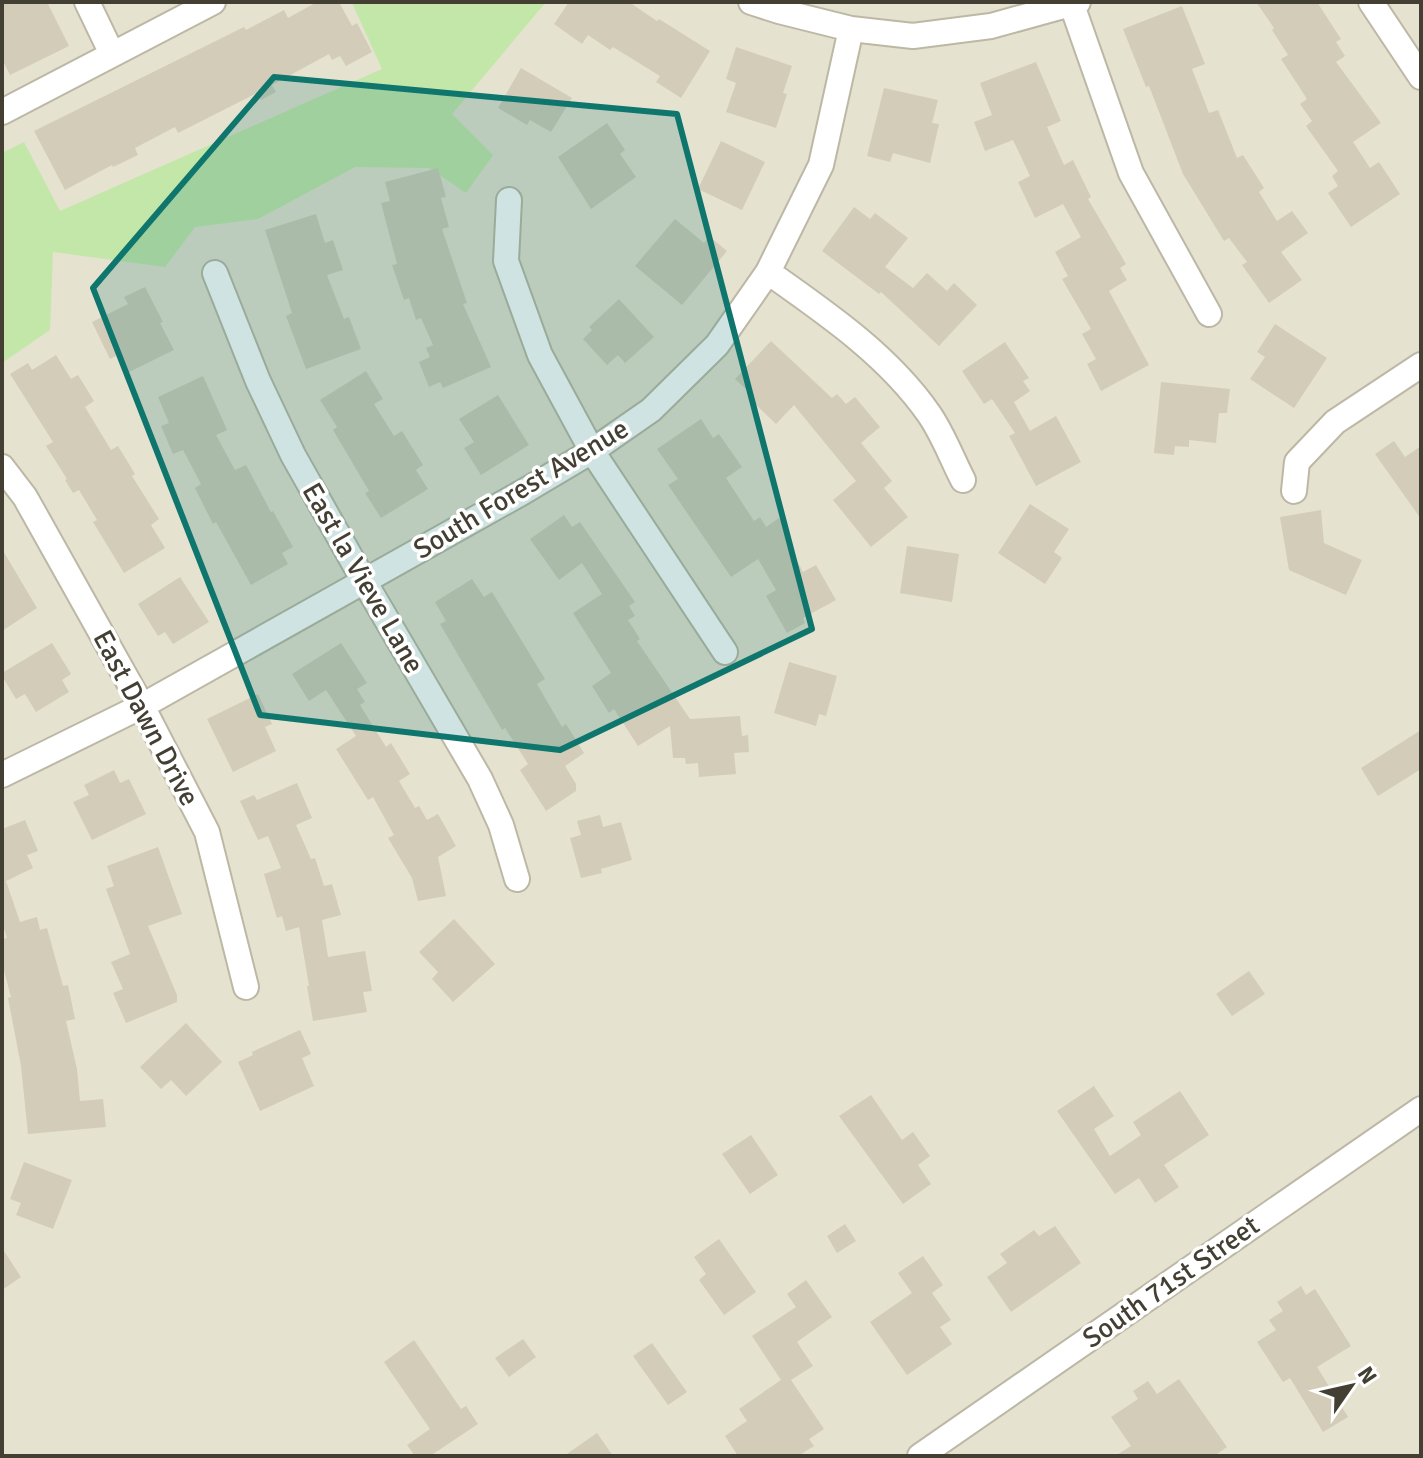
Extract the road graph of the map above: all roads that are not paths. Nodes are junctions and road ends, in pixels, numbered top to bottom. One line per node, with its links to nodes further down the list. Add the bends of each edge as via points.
1 (87, 2): 7 (street)
2 (213, 2): 7 (street)
3 (751, 2): 6 (street)
4 (1371, 2): 8 (street)
5 (1075, 4): 6 (street, via 991,26 913,36); 13 (street, via 1131,173)
6 (851, 29): 11 (street, South Forest Avenue, via 821,165)
7 (112, 54): 9 (street)
8 (1421, 77)
9 (2, 112)
10 (509, 200): 15 (street, via 506,261 540,355)
11 (768, 272): 15 (street, South Forest Avenue, via 717,345 651,410); 17 (street, via 899,377 931,416)
12 (215, 273): 19 (street, East la Vieve Lane, via 293,455)
13 (1209, 314)
14 (1421, 365): 18 (street, via 1335,422 1297,462)
15 (592, 451): 19 (street, South Forest Avenue); 20 (street)
16 (2, 467): 21 (street, East Dawn Drive, via 25,497)
17 (963, 480)
18 (1294, 491)
19 (364, 581): 21 (street, South Forest Avenue); 23 (street, East la Vieve Lane, via 480,779)
20 (725, 652)
21 (142, 706): 22 (street, South Forest Avenue); 24 (street, East Dawn Drive, via 207,832)
22 (2, 775)
23 (517, 879)
24 (246, 987)
25 (1421, 1109): 26 (street, South 71st Street)
26 (920, 1456)

